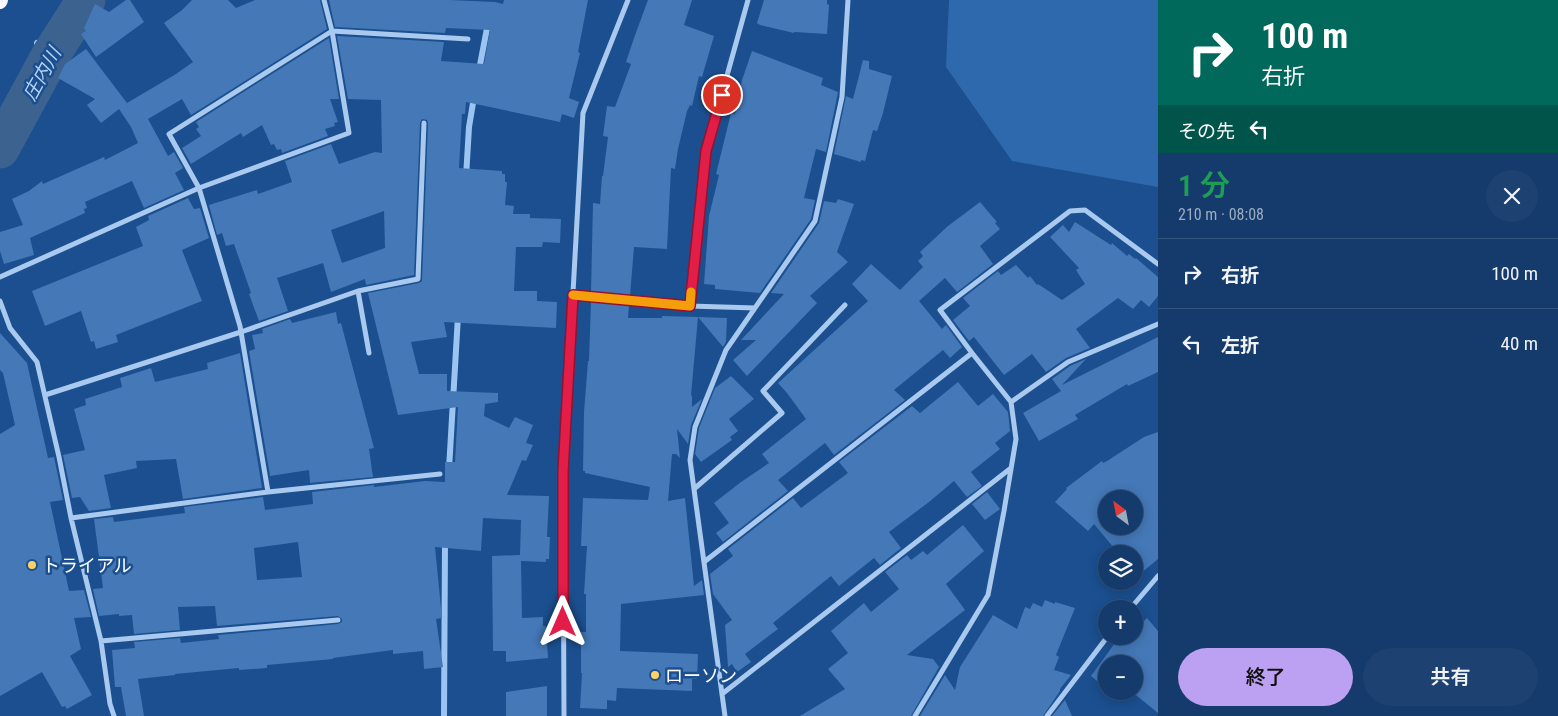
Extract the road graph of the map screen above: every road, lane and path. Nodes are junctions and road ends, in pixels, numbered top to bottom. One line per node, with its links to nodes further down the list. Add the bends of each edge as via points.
1 (324, 0): 5 (street)
2 (628, 0): 12 (street, via 583,113)
3 (748, 0): 15 (street, via 706,151)
4 (848, 0): 16 (street, via 842,97 816,221)
5 (332, 31): 6 (street); 8 (street, via 169,134); 8 (street, via 349,132)
6 (468, 39)
7 (424, 123): 11 (street, via 418,279)
8 (199, 188): 10 (street); 18 (street)
9 (1158, 264): 20 (street, via 1085,210 1070,211 940,310)
10 (0, 278)
11 (358, 291): 18 (street); 19 (street)
12 (573, 295): 15 (street); 36 (street, via 563,472)
13 (0, 301): 21 (street, via 10,328 37,362)
14 (845, 305): 25 (street, via 763,391 782,413)
15 (690, 306): 16 (street)
16 (755, 308): 25 (street, via 726,350 695,427 690,460)
17 (1158, 324): 22 (street, via 1068,362)
18 (241, 332): 21 (street); 26 (street)
19 (369, 353)
20 (972, 353): 22 (street); 28 (street)
21 (45, 394): 27 (street)
22 (1011, 402): 23 (street, via 1016,439)
23 (1011, 468): 34 (street); 38 (street, via 988,595)
24 (440, 474): 26 (street)
25 (694, 489): 28 (street)
26 (268, 492): 27 (street)
27 (71, 518): 32 (street)
28 (704, 562): 34 (street)
29 (1158, 576): 30 (street)
30 (1138, 600)
31 (338, 620): 32 (street)
32 (101, 641): 35 (street)
33 (1101, 645): 39 (street)
34 (722, 694): 37 (street)
35 (114, 716)
36 (564, 716)
37 (724, 716)
38 (915, 716)
39 (1047, 716)

